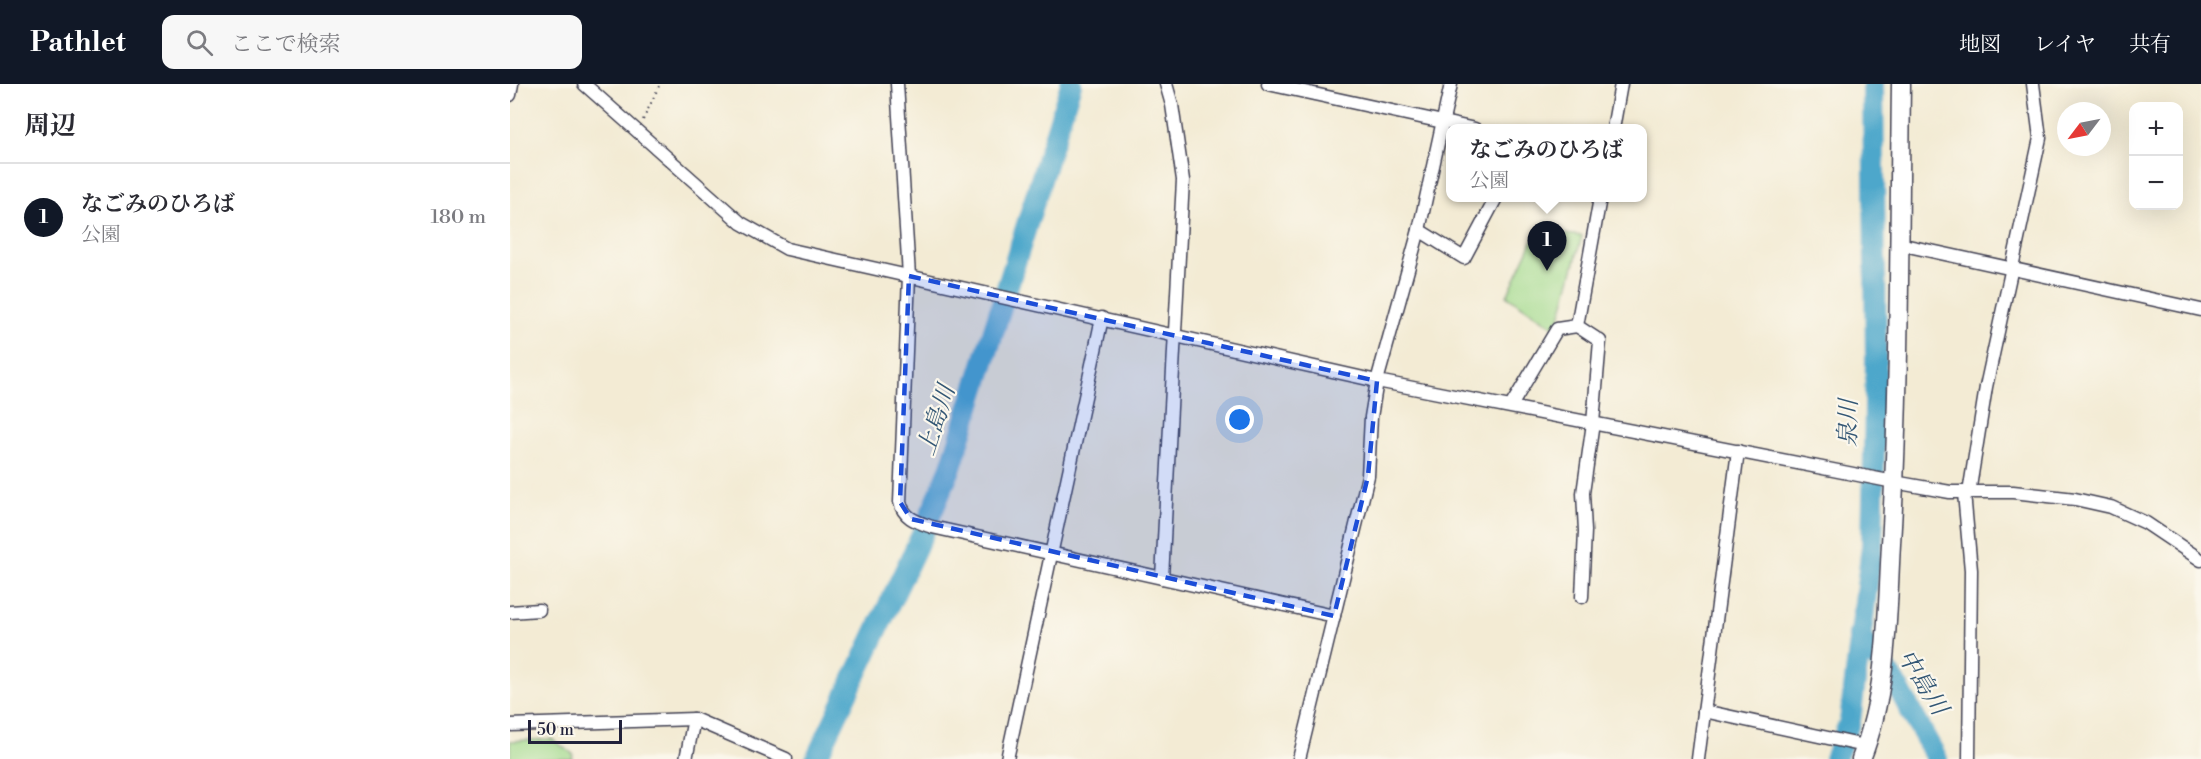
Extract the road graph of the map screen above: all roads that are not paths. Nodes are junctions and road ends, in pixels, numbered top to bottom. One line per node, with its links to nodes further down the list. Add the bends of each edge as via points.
1 (512, 84): 10 (street)
2 (584, 84): 19 (street, via 741,223 763,237 787,249)
3 (897, 84): 19 (street)
4 (1166, 84): 23 (street, via 1183,180)
5 (1268, 84): 11 (street)
6 (1451, 84): 11 (street)
7 (1621, 84): 13 (street)
8 (1901, 84): 17 (street)
9 (2033, 84): 18 (street, via 2040,138)
10 (510, 95)
11 (1443, 122): 12 (street); 16 (street)
12 (1452, 124)
13 (1614, 124)
14 (1494, 202): 16 (street, via 1464,258)
15 (1599, 202): 22 (street)
16 (1419, 230): 24 (street)
17 (1899, 244): 18 (street); 28 (street)
18 (2010, 268): 20 (street); 29 (street)
19 (909, 276): 21 (street); 30 (street, via 902,510 911,519 932,527)
20 (2201, 310)
21 (1102, 318): 23 (street); 30 (street)
22 (1577, 326): 25 (street, via 1557,329); 26 (street, via 1600,341)
23 (1175, 334): 24 (street); 32 (street)
24 (1377, 381): 25 (street); 36 (street, via 1368,476)
25 (1511, 406): 26 (street)
26 (1593, 423): 27 (street); 33 (street, via 1583,494)
27 (1737, 451): 28 (street); 37 (street)
28 (1894, 482): 29 (street); 40 (street, via 1887,630 1882,674)
29 (1967, 493): 31 (street, via 2013,492 2111,507 2146,523); 46 (street, via 1971,570)
30 (1052, 554): 32 (street); 43 (street)
31 (2201, 560)
32 (1162, 578): 36 (street)
33 (1582, 597)
34 (539, 610): 35 (street)
35 (510, 612)
36 (1334, 616): 44 (street)
37 (1704, 711): 40 (street, via 1828,738); 45 (street)
38 (694, 719): 39 (street); 41 (street); 42 (street)
39 (510, 725)
40 (1864, 750)
41 (686, 759)
42 (786, 759)
43 (1007, 759)
44 (1299, 759)
45 (1698, 759)
46 (1970, 759)

